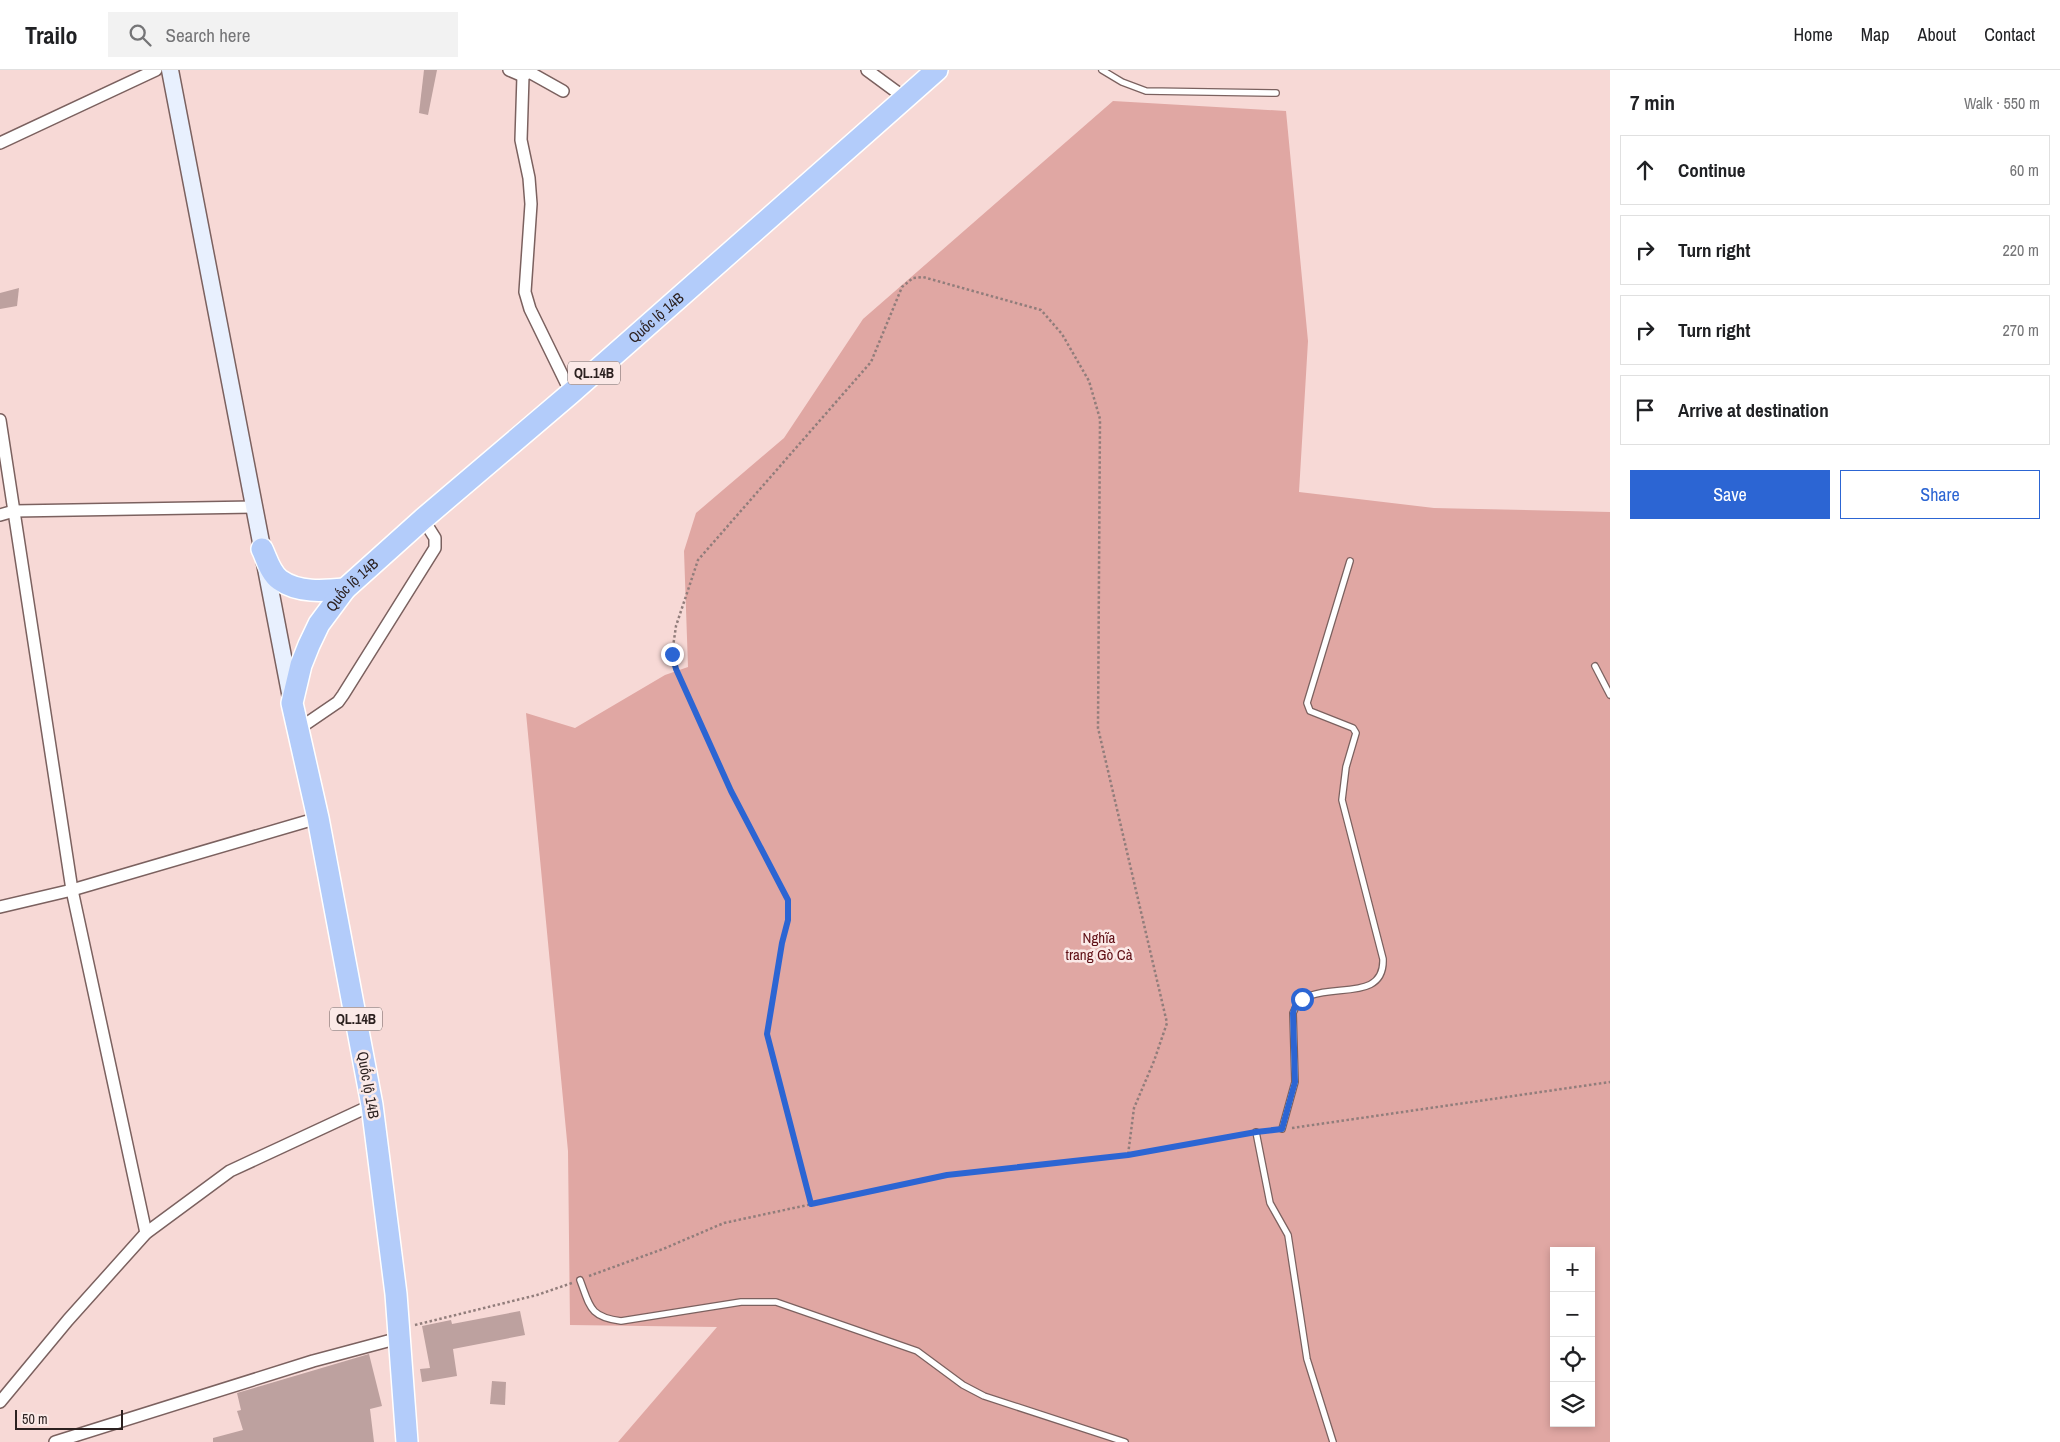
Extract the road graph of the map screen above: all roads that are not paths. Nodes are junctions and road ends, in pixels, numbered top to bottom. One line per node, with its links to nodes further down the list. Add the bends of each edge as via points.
1 (156, 70): 11 (street)
2 (170, 70): 14 (main road)
3 (509, 70): 7 (street)
4 (867, 70): 10 (street)
5 (937, 70): 10 (highway, Quốc lộ 14B / QL.14B)
6 (1102, 70): 9 (lane, via 1146,91)
7 (528, 72): 8 (street); 12 (street, via 521,140 532,204 525,292)
8 (563, 91)
9 (1276, 92)
10 (905, 98): 12 (highway, Quốc lộ 14B / QL.14B)
11 (0, 143)
12 (571, 394): 17 (highway, Quốc lộ 14B / QL.14B)
13 (0, 420): 15 (street)
14 (254, 507): 15 (street); 18 (main road)
15 (14, 511): 16 (street); 26 (street)
16 (0, 515)
17 (423, 519): 20 (highway, Quốc lộ 14B / QL.14B); 24 (street, via 436,538 435,548 344,695)
18 (262, 549): 20 (highway, via 270,568 280,580 316,592); 23 (main road)
19 (1350, 561): 29 (lane, via 1307,703 1310,711 1353,728 1356,733 1346,767 1342,800 1383,969 1380,977 1366,987 1309,995 1295,1006 1295,1082)
20 (344, 589): 23 (highway, Quốc lộ 14B / QL.14B, via 319,624 309,645)
21 (1595, 666): 22 (lane)
22 (1610, 695)
23 (292, 703): 24 (highway, Quốc lộ 14B / QL.14B)
24 (297, 730): 25 (highway, Quốc lộ 14B / QL.14B)
25 (318, 818): 26 (street); 28 (highway, Quốc lộ 14B / QL.14B)
26 (72, 890): 27 (street); 31 (street)
27 (0, 907)
28 (372, 1105): 31 (street, via 230,1170); 33 (highway, Quốc lộ 14B / QL.14B)
29 (1282, 1129)
30 (1256, 1132): 38 (lane, via 1270,1203 1288,1235 1307,1358)
31 (146, 1233): 34 (street)
32 (580, 1280): 37 (lane, via 597,1315 621,1321 740,1302 776,1302 917,1351 984,1396)
33 (399, 1333): 35 (street); 36 (highway, QL.14B)
34 (0, 1402)
35 (55, 1442)
36 (407, 1442)
37 (1125, 1442)
38 (1334, 1442)

